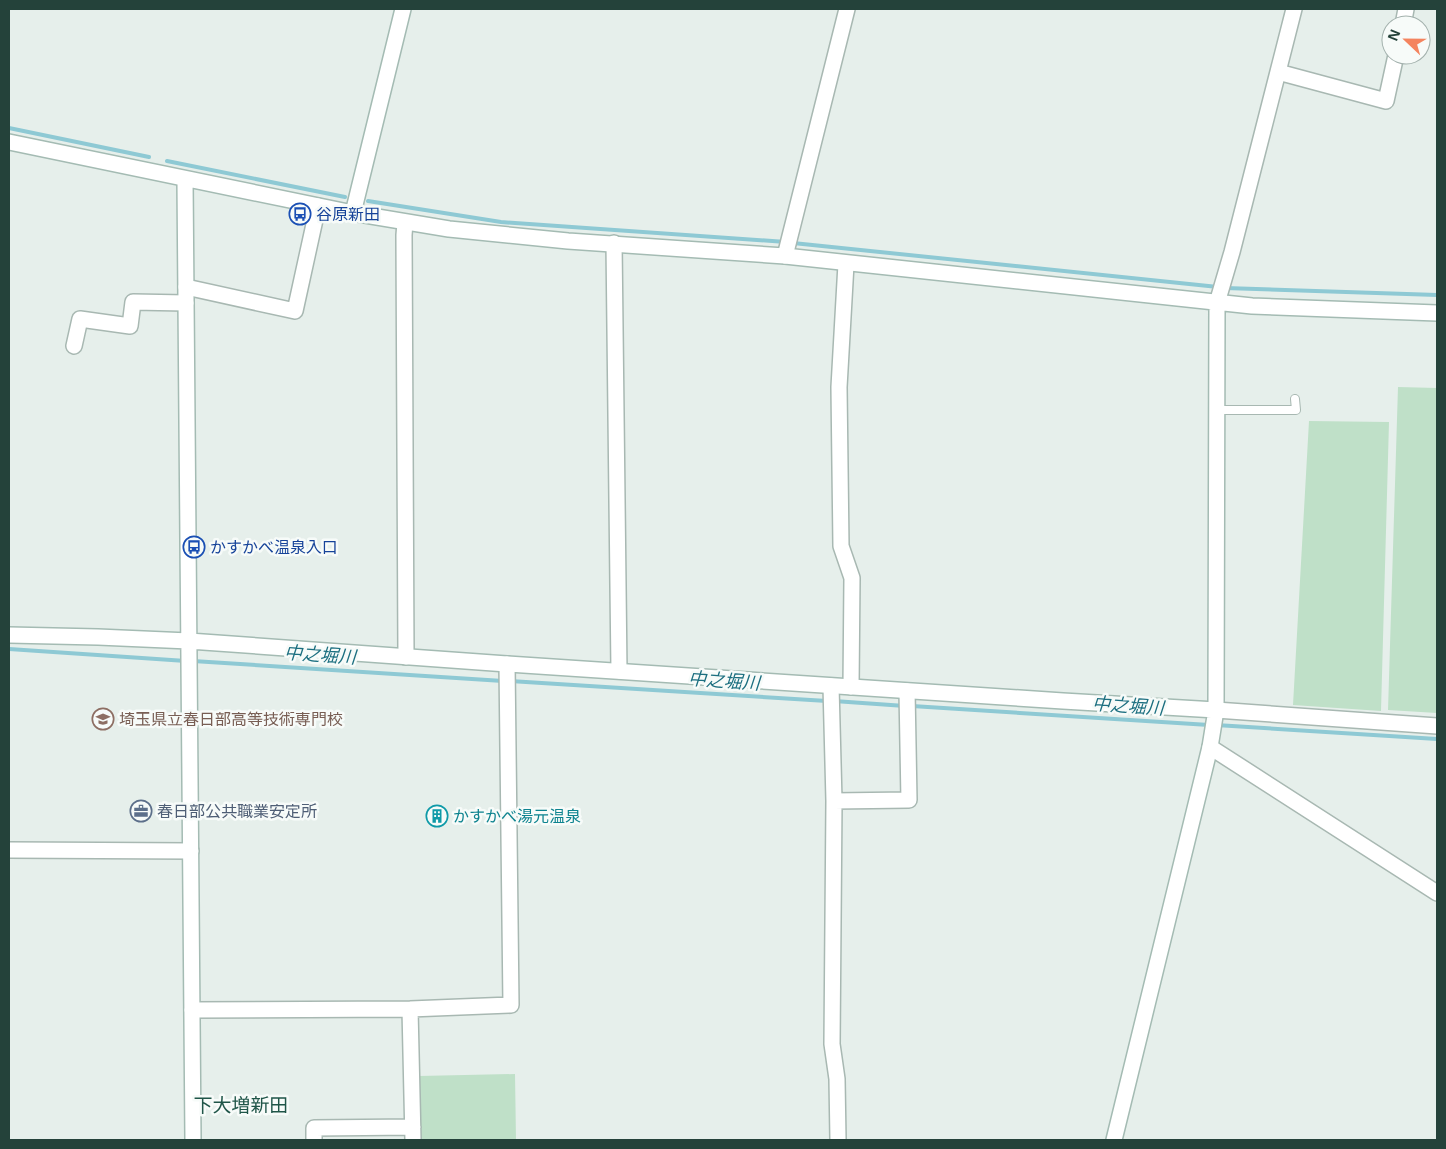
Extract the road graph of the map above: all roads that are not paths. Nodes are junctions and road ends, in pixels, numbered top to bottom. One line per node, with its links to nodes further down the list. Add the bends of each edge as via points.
1 (403, 9): 9 (street)
2 (847, 9): 12 (street)
3 (1294, 9): 5 (street)
4 (1394, 65): 5 (street, via 1386,101)
5 (1278, 72): 15 (street)
6 (9, 142): 7 (street)
7 (185, 180): 8 (street); 14 (street)
8 (318, 206): 9 (street); 14 (street, via 295,310)
9 (353, 213): 10 (street)
10 (405, 223): 11 (street, via 500,235); 23 (street)
11 (614, 243): 12 (street); 24 (street)
12 (785, 254): 13 (street)
13 (846, 264): 15 (street); 27 (street, via 839,387 841,546 852,578)
14 (186, 287): 16 (street)
15 (1218, 300): 17 (street, via 1252,306); 20 (street)
16 (186, 303): 18 (street, via 134,302 130,326 80,319); 22 (street)
17 (1437, 312)
18 (74, 346)
19 (1295, 399): 20 (lane, via 1296,410)
20 (1217, 410): 29 (street)
21 (9, 635): 22 (street)
22 (189, 641): 23 (street); 34 (street)
23 (406, 657): 25 (street)
24 (620, 671): 25 (street); 26 (street)
25 (507, 675): 36 (street, via 511,1005)
26 (831, 686): 27 (street); 32 (street)
27 (851, 687): 28 (street)
28 (907, 691): 29 (street); 32 (street, via 909,800)
29 (1215, 713): 30 (street); 31 (street)
30 (1437, 726)
31 (1211, 740): 35 (street); 42 (street)
32 (834, 801): 41 (street, via 832,1044 837,1079)
33 (9, 850): 34 (street)
34 (191, 850): 37 (street)
35 (1437, 892)
36 (410, 1009): 37 (street); 38 (street)
37 (192, 1010): 39 (street)
38 (413, 1134): 40 (street, via 314,1128)
39 (193, 1140)
40 (314, 1140)
41 (838, 1140)
42 (1114, 1140)

